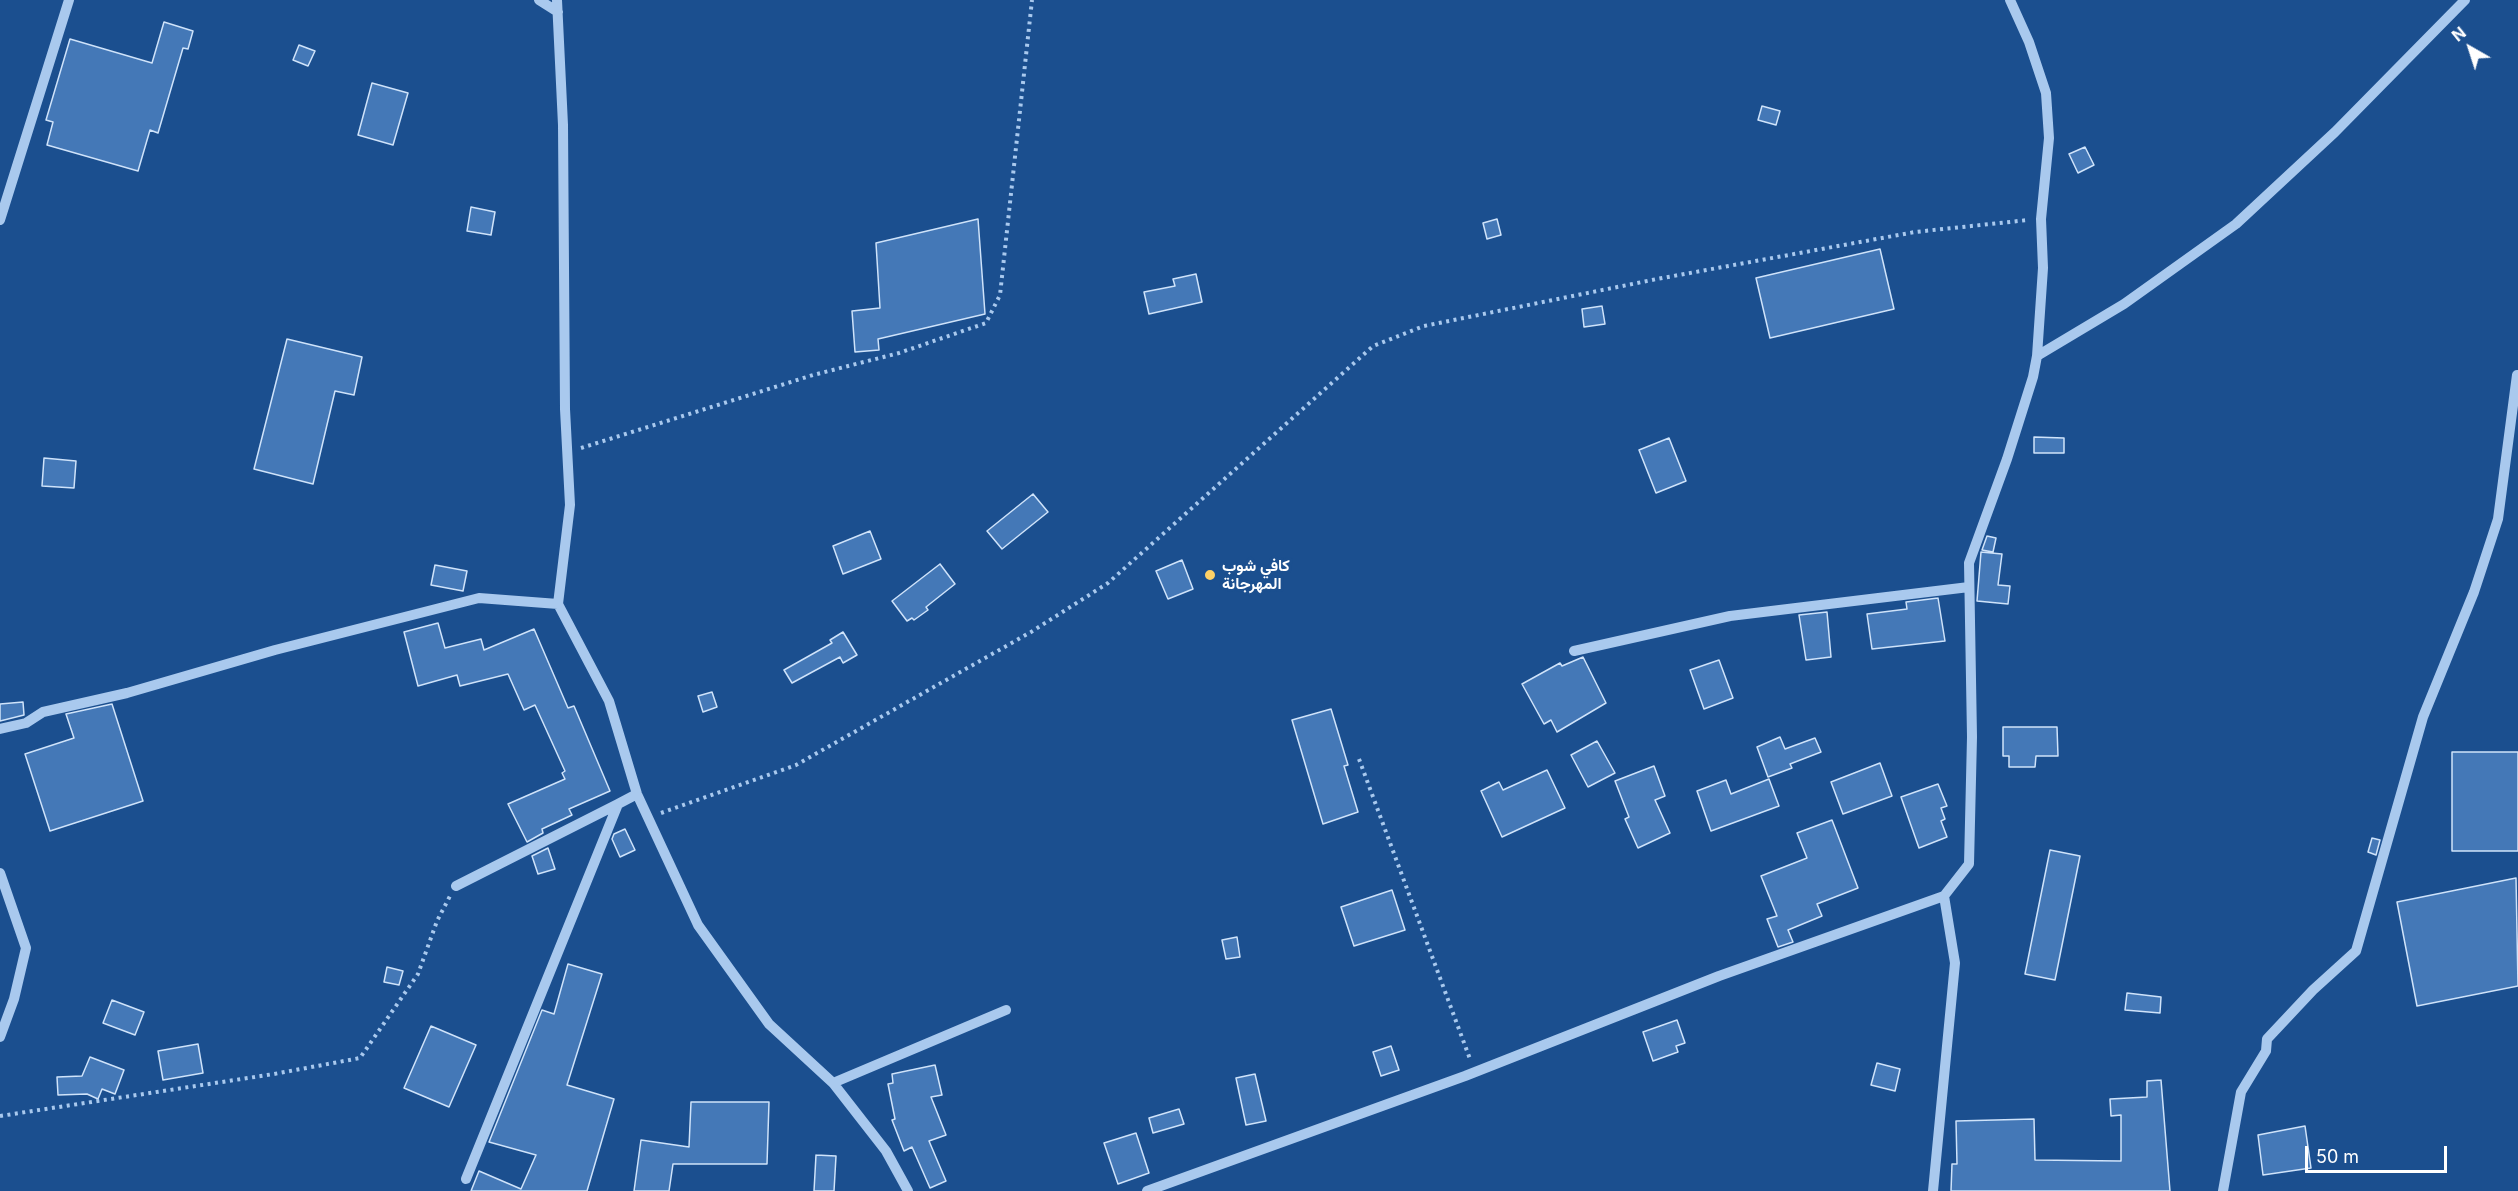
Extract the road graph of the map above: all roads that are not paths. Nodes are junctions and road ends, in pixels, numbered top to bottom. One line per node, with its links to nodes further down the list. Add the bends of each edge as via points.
1 (69, 0): 7 (street)
2 (538, 0): 6 (street)
3 (557, 0): 6 (street)
4 (2010, 0): 8 (street, via 2046,93 2049,138 2041,219 2043,268)
5 (2465, 0): 8 (street, via 2335,132 2236,224 2124,304)
6 (558, 12): 11 (street, via 570,505)
7 (0, 220)
8 (2037, 356): 10 (street, via 2007,459 1969,564)
9 (2517, 375): 26 (street, via 2498,519 2474,592 2423,717 2356,951 2267,1039 2266,1051 2241,1092)
10 (1969, 587): 12 (street, via 1730,616); 18 (street, via 1969,864)
11 (558, 604): 13 (street, via 479,598 44,712 26,723); 14 (street, via 609,701)
12 (1574, 651)
13 (0, 729)
14 (637, 794): 15 (street); 21 (street, via 698,925 769,1024)
15 (618, 804): 17 (street); 22 (street)
16 (0, 873): 20 (street, via 26,948)
17 (456, 886)
18 (1944, 896): 24 (street, via 1719,976 1475,1072); 25 (street, via 1955,963)
19 (1006, 1010): 21 (street)
20 (0, 1037)
21 (833, 1083): 23 (street, via 886,1151)
22 (466, 1179)
23 (908, 1191)
24 (1147, 1191)
25 (1933, 1191)
26 (2223, 1191)

